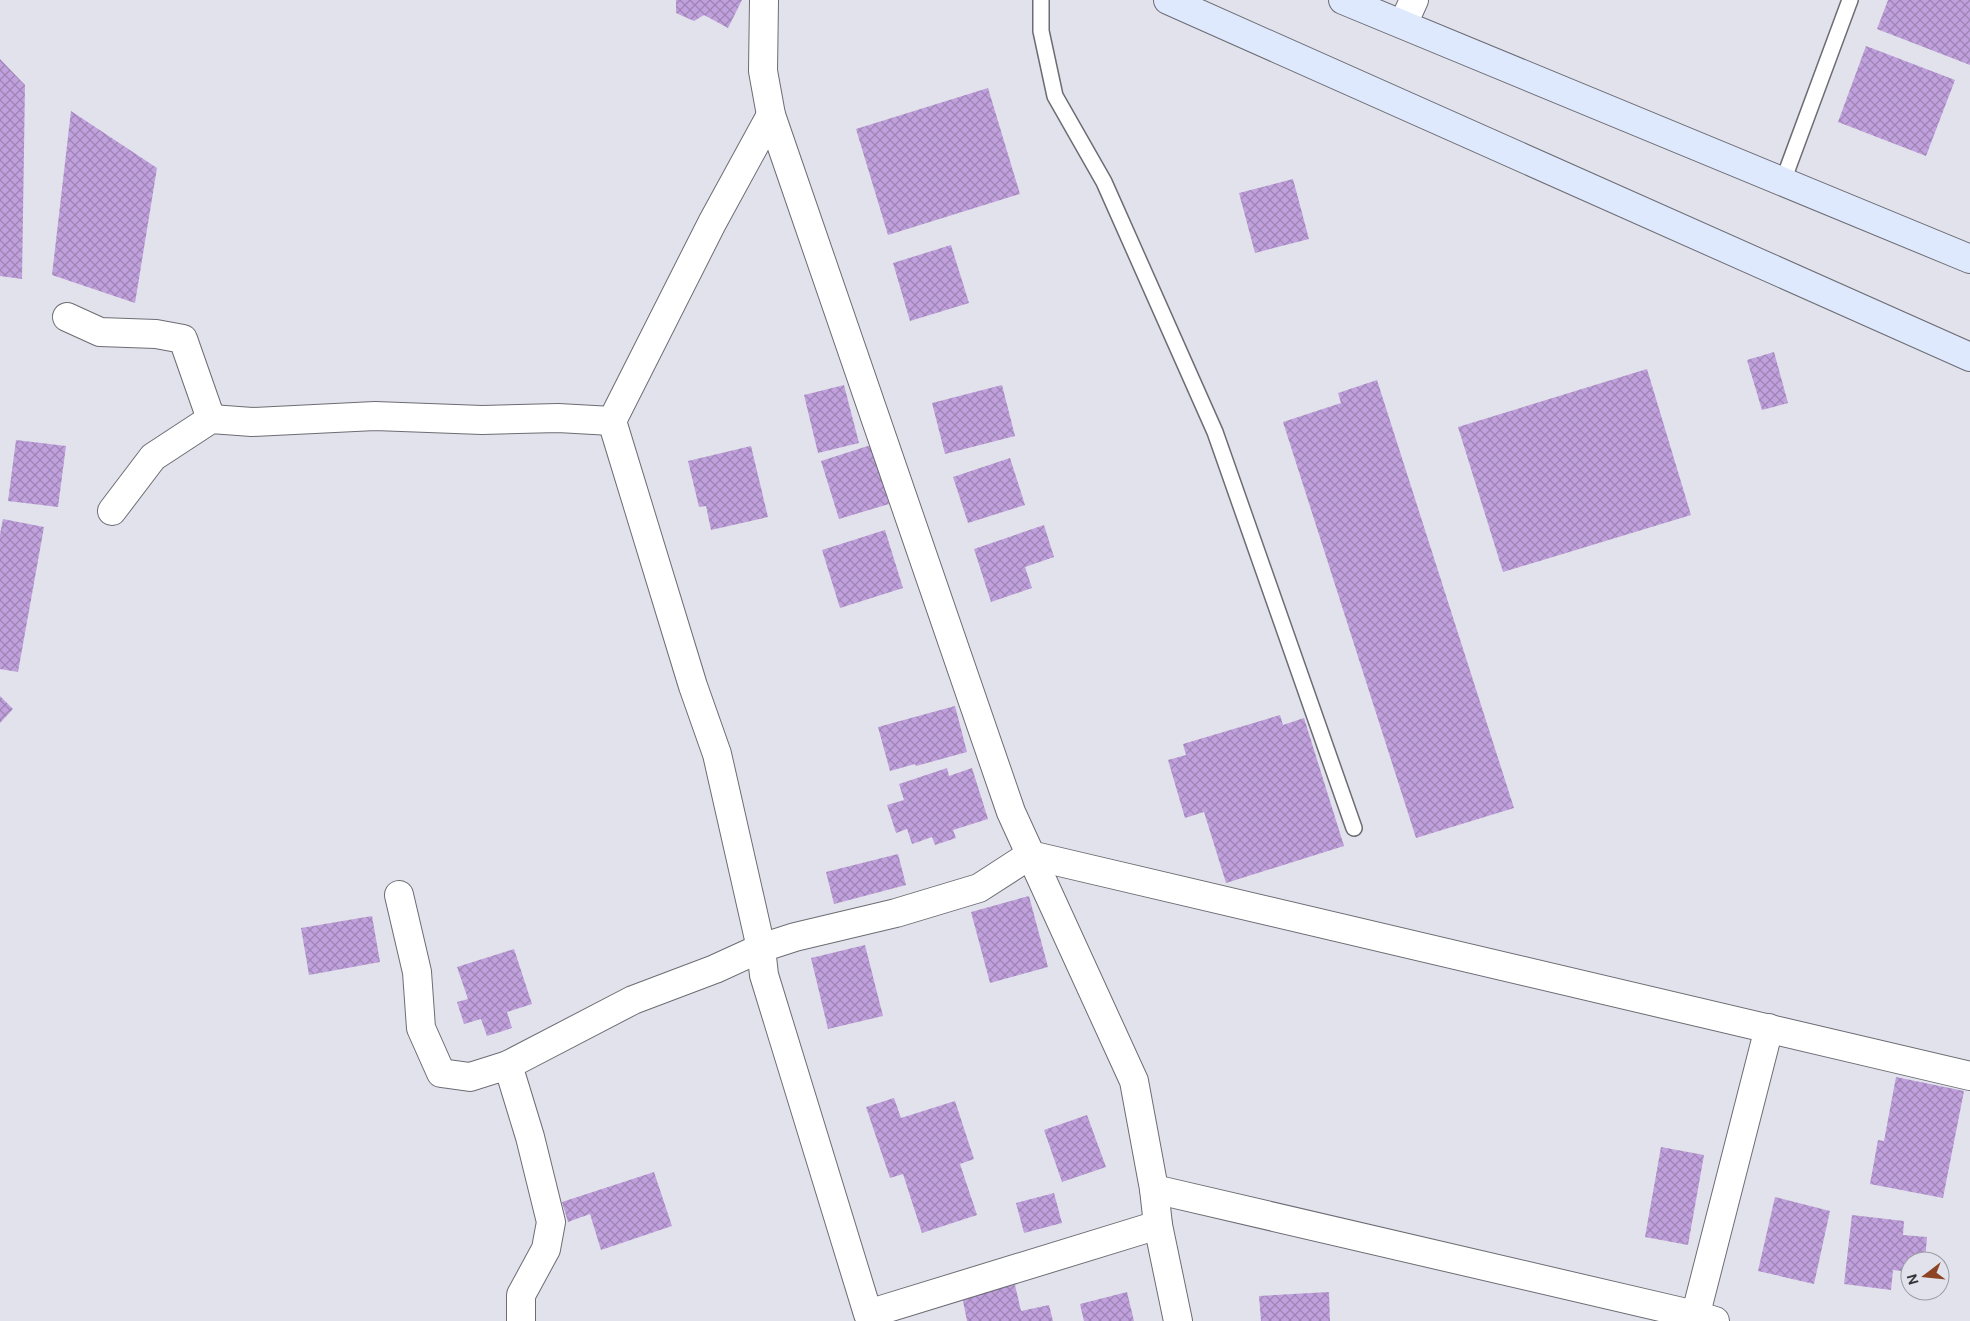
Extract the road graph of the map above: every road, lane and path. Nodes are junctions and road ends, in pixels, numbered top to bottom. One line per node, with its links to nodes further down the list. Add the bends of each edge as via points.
1 (764, 0): 7 (street, via 763,71)
2 (1041, 0): 15 (lane, via 1041,31 1055,96 1104,182 1215,432)
3 (1168, 0): 11 (main road)
4 (1343, 0): 6 (main road)
5 (1850, 0): 8 (lane)
6 (1408, 12): 8 (main road)
7 (771, 115): 13 (street, via 712,223); 16 (street, via 1011,812)
8 (1783, 181): 9 (main road)
9 (1970, 259)
10 (67, 317): 12 (street, via 100,332 156,334 183,339)
11 (1970, 357)
12 (211, 419): 13 (street, via 252,422 375,416 482,420 558,418); 14 (street, via 153,457)
13 (612, 422): 18 (street, via 717,754)
14 (112, 511)
15 (1354, 828)
16 (1030, 855): 18 (street, via 979,888); 19 (street); 22 (street, via 1134,1081)
17 (399, 895): 20 (street, via 418,972 421,1028 441,1073 470,1077)
18 (761, 948): 20 (street, via 633,1000); 24 (street, via 764,975)
19 (1769, 1028): 21 (street); 25 (street)
20 (508, 1065): 26 (street, via 551,1222 546,1249 521,1295)
21 (1970, 1076)
22 (1154, 1189): 23 (street); 25 (street)
23 (1158, 1225): 24 (street); 27 (street)
24 (860, 1318)
25 (1701, 1319)
26 (521, 1321)
27 (1178, 1321)

